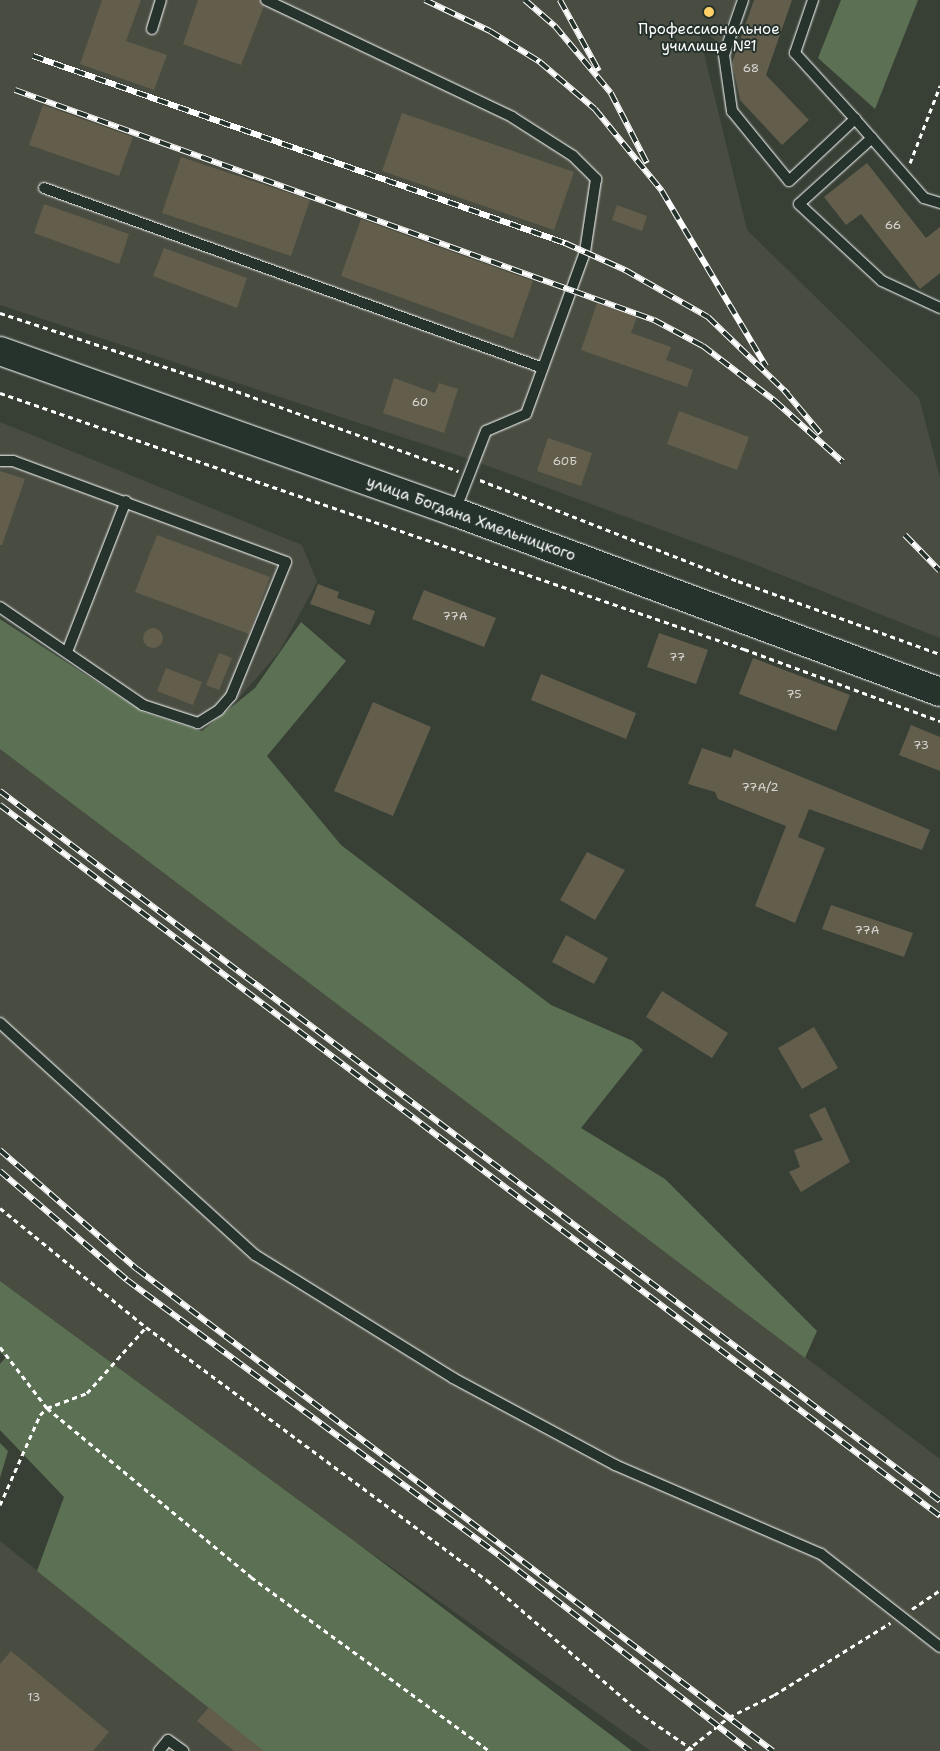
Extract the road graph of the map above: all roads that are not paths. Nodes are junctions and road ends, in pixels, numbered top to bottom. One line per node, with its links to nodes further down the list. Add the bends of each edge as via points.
1 (161, 0): 5 (lane)
2 (266, 0): 12 (lane, via 512,117 573,156 596,179 585,252)
3 (743, 0): 6 (lane, via 724,55 732,111 789,182)
4 (813, 0): 6 (lane, via 795,53)
5 (152, 29)
6 (855, 119): 7 (lane)
7 (872, 138): 9 (lane, via 924,198); 10 (lane, via 799,204 882,281)
8 (44, 188): 12 (lane)
9 (940, 203)
10 (940, 308)
11 (0, 351): 15 (main road, улица Богдана Хмельницкого)
12 (543, 368): 15 (lane, via 526,414 486,431)
13 (0, 461): 14 (lane, via 13,461)
14 (126, 501): 17 (lane); 17 (lane, via 286,562 231,696 219,710 198,723 143,705)
15 (455, 512): 18 (main road, улица Богдана Хмельницкого)
16 (0, 607): 17 (lane)
17 (67, 652)
18 (940, 692)
19 (0, 1023): 20 (lane, via 255,1255 453,1378 614,1465 821,1554)
20 (940, 1647)
21 (159, 1751): 22 (lane, via 168,1740)
22 (183, 1751)

